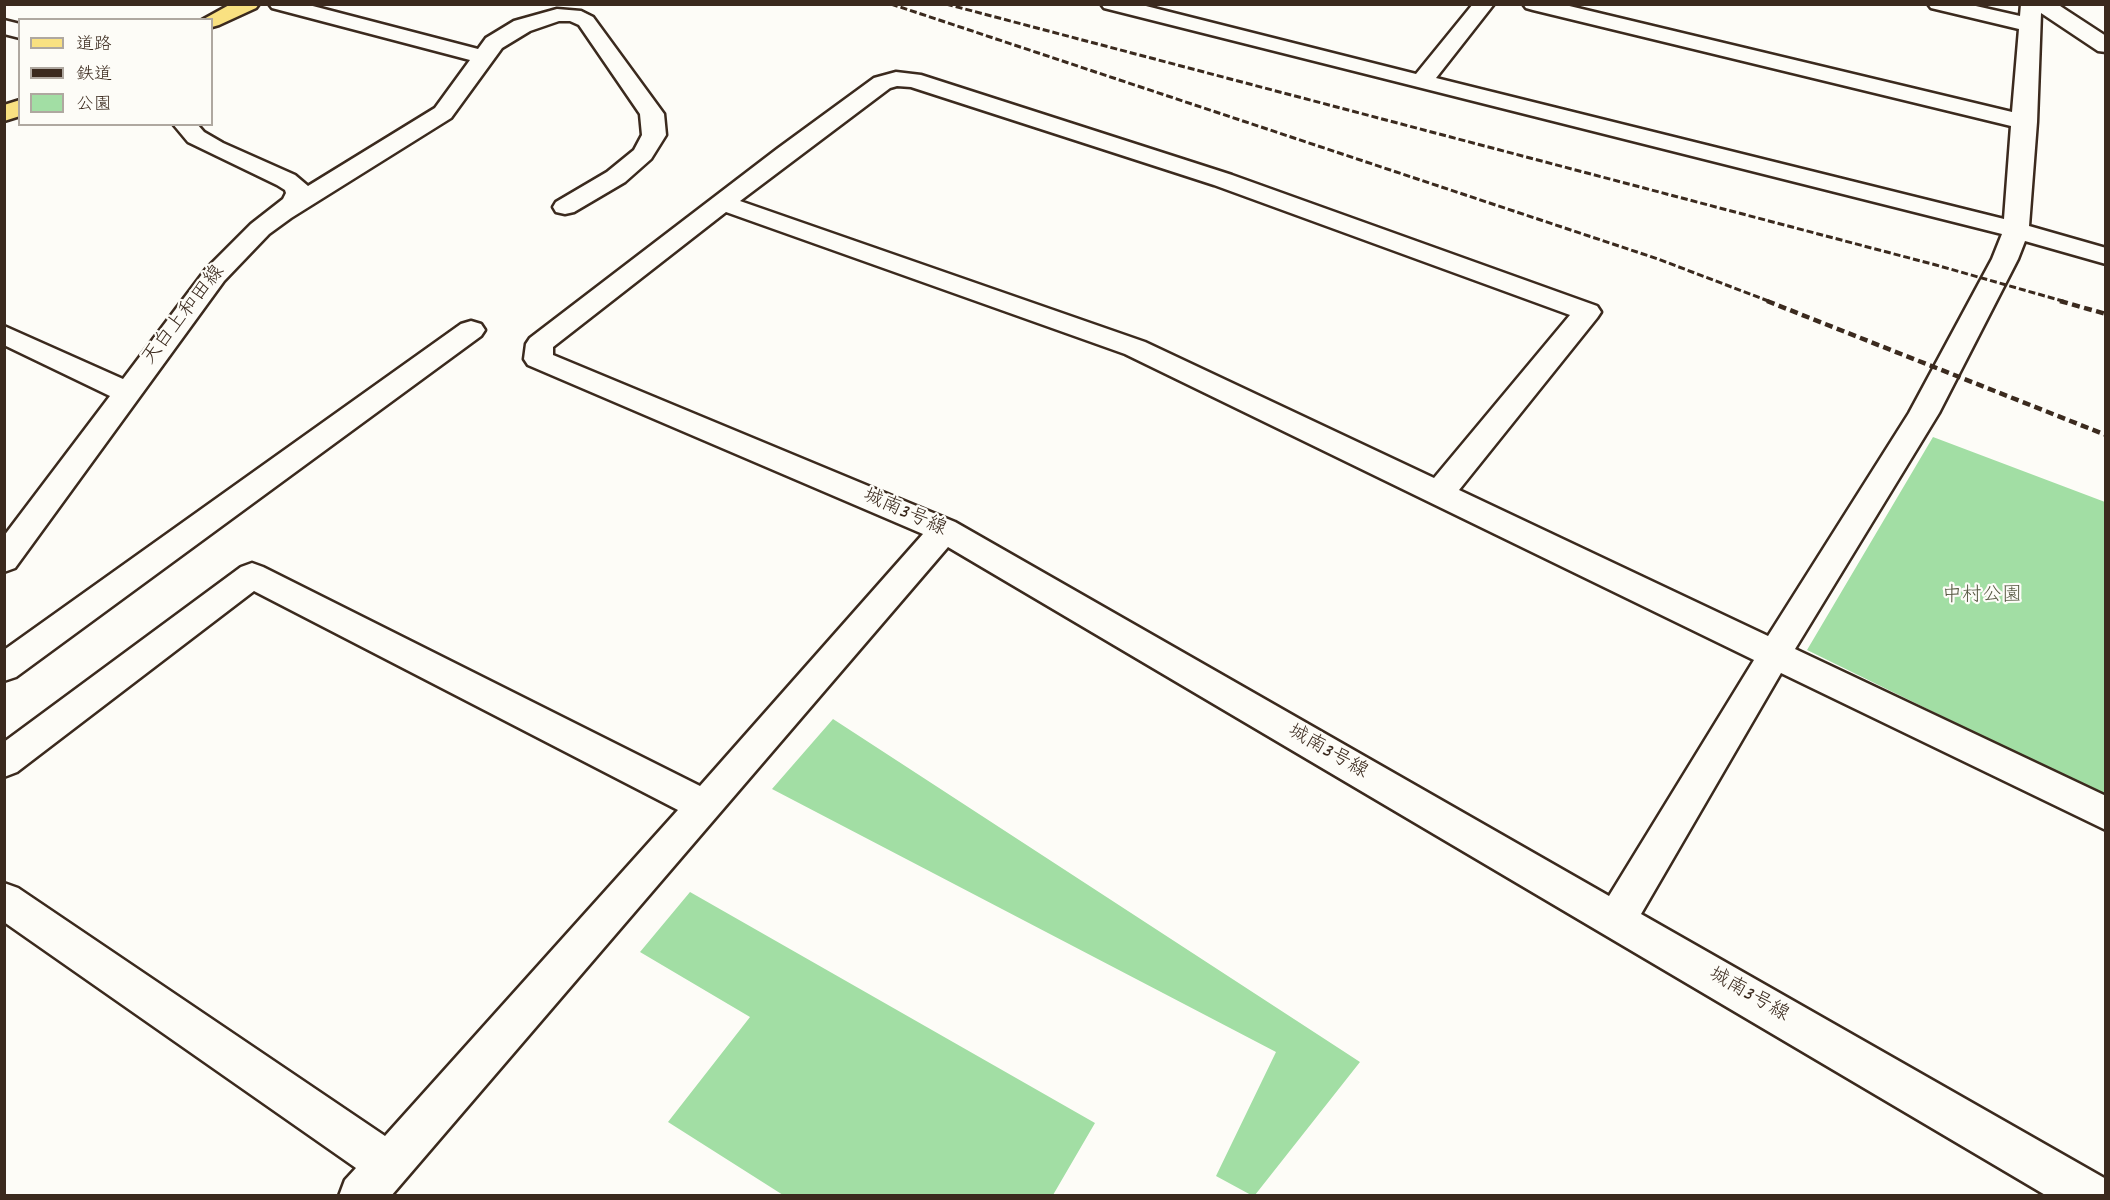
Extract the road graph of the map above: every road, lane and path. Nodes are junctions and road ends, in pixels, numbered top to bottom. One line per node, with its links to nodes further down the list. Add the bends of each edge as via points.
1 (249, 4): 8 (main road)
2 (279, 4): 10 (street)
3 (1111, 4): 11 (street)
4 (1484, 4): 11 (street)
5 (1533, 4): 12 (street)
6 (1938, 4): 7 (street)
7 (2034, 11): 9 (street); 12 (street)
8 (213, 21)
9 (2106, 46)
10 (483, 57): 15 (street, via 495,43 522,26 557,15 574,15 586,21 652,114 654,135 643,154 616,177); 16 (street, via 443,113)
11 (1422, 81): 17 (street)
12 (2025, 122): 17 (street)
13 (186, 126): 16 (street, 天白上和田線, via 215,148 296,186 294,202)
14 (723, 203): 22 (street, via 1135,348); 22 (street, via 882,83 913,80 1223,180 1587,312); 23 (street, 城南3号線, via 540,344 538,359)
15 (565, 207)
16 (282, 213): 21 (street, 天白上和田線, via 260,229 215,275)
17 (2016, 230): 18 (street); 25 (street, via 2005,259 1924,413)
18 (2106, 256)
19 (471, 330): 26 (street)
20 (4, 334): 21 (street)
21 (128, 392): 24 (street, 天白上和田線)
22 (1439, 494): 25 (street)
23 (944, 530): 28 (street); 31 (street, 城南3号線)
24 (4, 560)
25 (1775, 654): 29 (street); 31 (street)
26 (4, 668)
27 (4, 762): 28 (street, via 252,575)
28 (705, 806): 32 (street)
29 (2106, 814)
30 (4, 900): 32 (street)
31 (1616, 920): 34 (street, 城南3号線)
32 (388, 1164): 33 (street)
33 (361, 1196)
34 (2091, 1196)

